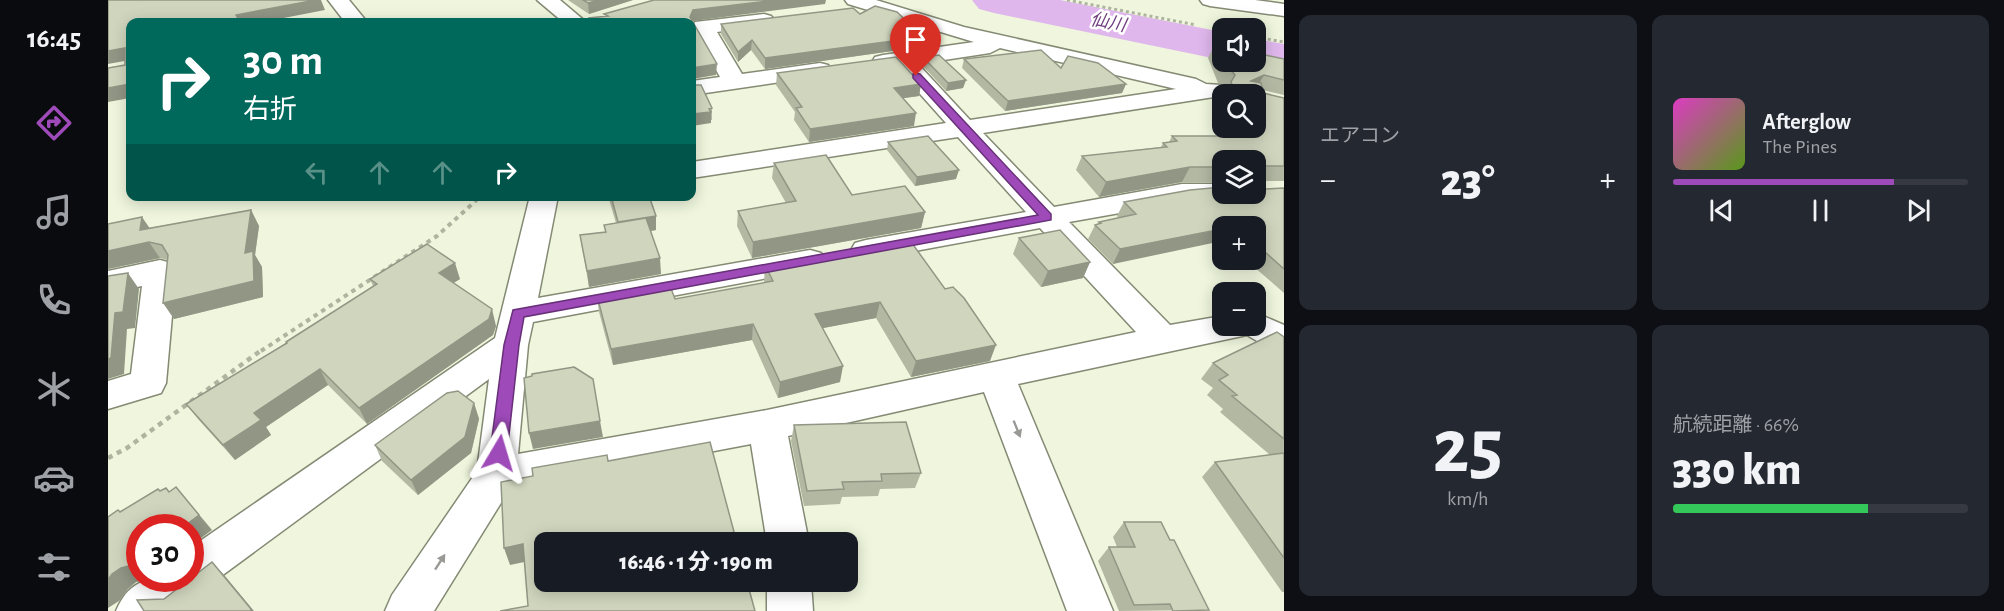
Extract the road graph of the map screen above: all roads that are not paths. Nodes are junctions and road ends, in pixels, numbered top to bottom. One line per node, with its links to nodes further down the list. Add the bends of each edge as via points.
1 (368, 0): 5 (street)
2 (547, 0): 9 (street)
3 (1210, 0): 7 (street)
4 (1280, 0): 7 (street)
5 (339, 2): 8 (street)
6 (855, 6): 11 (street)
7 (1284, 10)
8 (353, 18)
9 (569, 18)
10 (782, 18): 15 (street, via 702,27)
11 (1008, 43): 12 (street); 17 (street)
12 (901, 59): 13 (street); 19 (street)
13 (865, 64)
14 (842, 68): 15 (street)
15 (735, 82): 16 (street)
16 (696, 87)
17 (1212, 89)
18 (1212, 94): 19 (street)
19 (963, 127): 20 (street); 23 (street)
20 (696, 169)
21 (1212, 192): 23 (street, via 1182,193)
22 (543, 201): 27 (street)
23 (1047, 217): 27 (street); 30 (street)
24 (108, 282): 33 (street, via 160,271 148,383)
25 (1284, 318): 26 (street)
26 (1266, 321)
27 (515, 329): 35 (street); 37 (street)
28 (1266, 329): 31 (street)
29 (1212, 330): 30 (street)
30 (1163, 339): 32 (street)
31 (1284, 341)
32 (996, 375): 34 (street); 43 (street, one-way to 43)
33 (108, 395)
34 (767, 425): 35 (street); 36 (street)
35 (496, 475): 41 (street, one-way to 35)
36 (786, 532)
37 (204, 563)
38 (166, 592): 40 (street)
39 (789, 592): 42 (street)
40 (139, 611)
41 (408, 611)
42 (790, 611)
43 (1090, 611)

